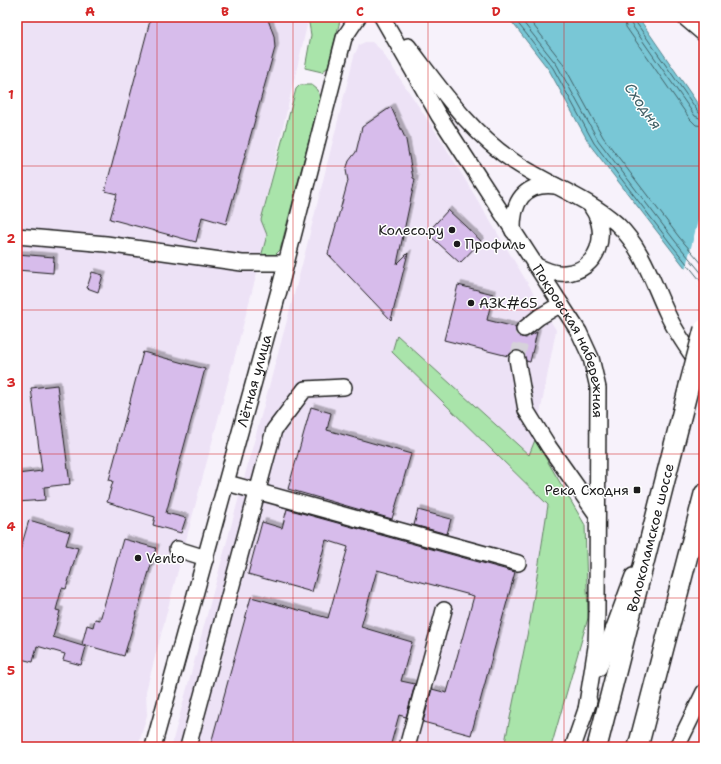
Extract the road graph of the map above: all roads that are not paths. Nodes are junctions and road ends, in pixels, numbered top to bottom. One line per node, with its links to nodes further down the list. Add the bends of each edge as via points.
1 (358, 17): 9 (street, Лётная улица, via 344,38)
2 (384, 17): 5 (street, Покровская набережная, via 460,114 497,150); 7 (street, Покровская набережная, via 439,116)
3 (684, 17): 4 (street)
4 (704, 34)
5 (557, 186): 6 (street, Покровская набережная); 7 (street, via 539,186 522,196 515,205)
6 (589, 204): 10 (street, via 600,225 601,237 589,263 574,272 565,273 546,270); 15 (street, Покровская набережная, via 632,240 650,272 677,334)
7 (513, 231): 10 (street, Покровская набережная)
8 (17, 236): 9 (street, via 106,244 242,263)
9 (286, 263): 17 (street, Лётная улица)
10 (536, 265): 11 (street, Покровская набережная)
11 (561, 304): 12 (street); 20 (street, Покровская набережная, via 579,332 591,358 598,388)
12 (524, 329)
13 (704, 329): 21 (main road, Волоколамское шоссе, bridge)
14 (517, 358): 20 (street, via 526,410)
15 (704, 372)
16 (344, 387): 18 (street, via 305,389 274,430)
17 (227, 483): 18 (street); 23 (street, Лётная улица)
18 (258, 492): 24 (street); 29 (street)
19 (704, 494): 33 (main road)
20 (597, 515): 27 (street, Покровская набережная, via 596,647)
21 (655, 521): 27 (street); 32 (main road, Волоколамское шоссе)
22 (177, 549): 23 (street)
23 (206, 558): 28 (street, Лётная улица)
24 (518, 563)
25 (444, 610): 30 (street, via 406,746)
26 (704, 692): 34 (street)
27 (586, 710): 31 (street)
28 (153, 747)
29 (188, 747)
30 (408, 747)
31 (573, 747)
32 (597, 747)
33 (638, 747)
34 (677, 747)

